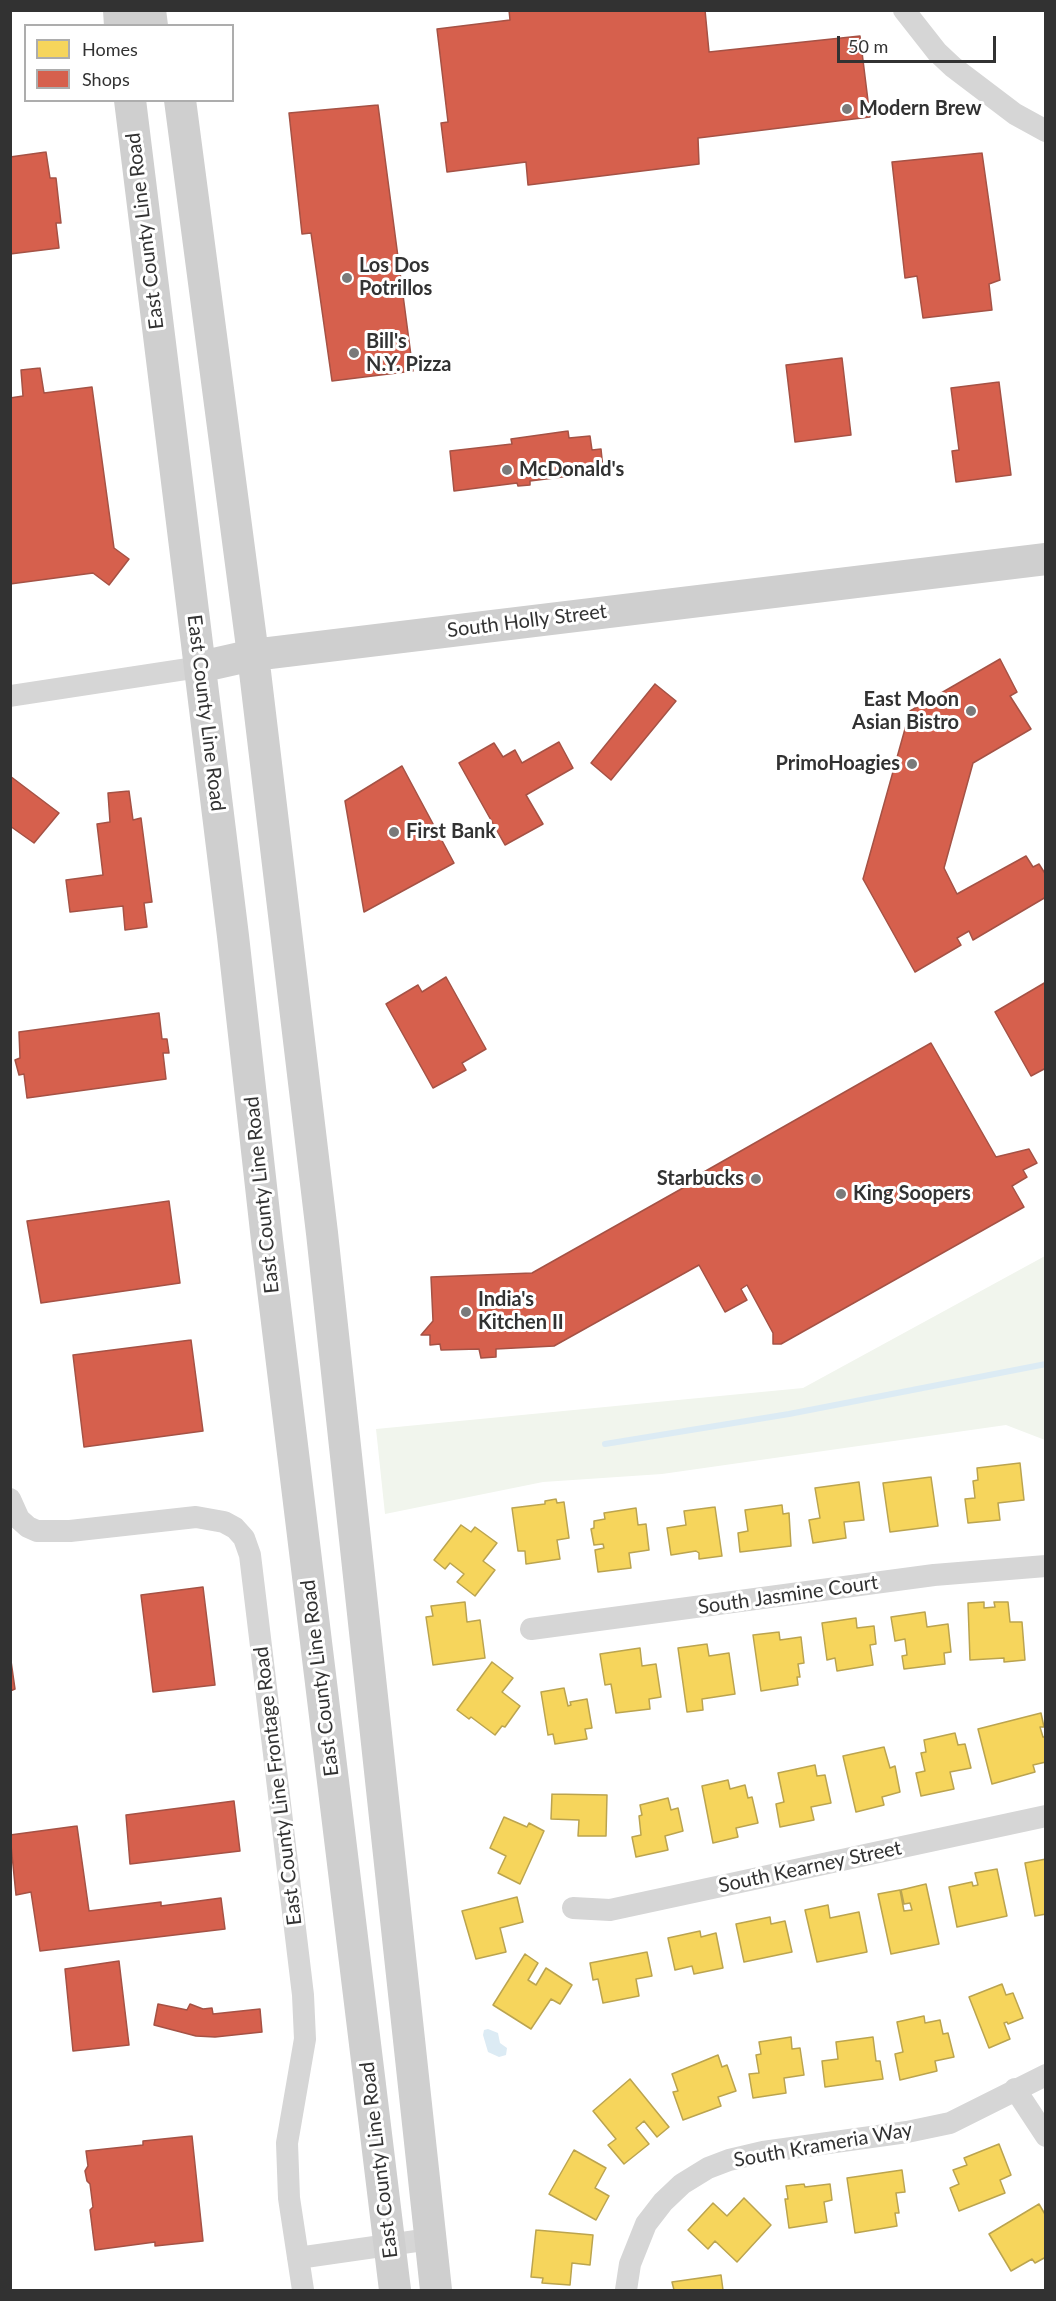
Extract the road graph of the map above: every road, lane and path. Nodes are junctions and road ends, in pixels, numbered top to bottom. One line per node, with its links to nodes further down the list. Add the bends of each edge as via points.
1 (904, 10): 4 (street, via 953,67 1015,114)
2 (130, 102): 7 (main road, East County Line Road)
3 (180, 102): 6 (main road, East County Line Road)
4 (1046, 131)
5 (1046, 559): 6 (main road, South Holly Street)
6 (253, 655): 7 (main road, South Holly Street); 17 (main road, East County Line Road, via 323,1245)
7 (200, 667): 8 (street, South Holly Street); 18 (main road, East County Line Road)
8 (10, 696)
9 (10, 1499): 19 (street, East County Line Frontage Road, via 19,1519 37,1531 70,1532 196,1517 224,1522 244,1538 250,1555 303,1995 305,2039 286,2142)
10 (1046, 1566): 11 (street, South Jasmine Court, via 934,1575)
11 (531, 1629)
12 (1046, 1816): 13 (street, South Kearney Street, via 610,1910)
13 (573, 1908)
14 (1046, 2075): 15 (street, South Krameria Way)
15 (1015, 2089): 16 (street); 23 (street, South Krameria Way, via 950,2123 763,2151 708,2168 682,2184 646,2224 630,2264)
16 (1046, 2136)
17 (430, 2239): 18 (street); 22 (main road, East County Line Road)
18 (389, 2245): 19 (street); 21 (main road, East County Line Road)
19 (298, 2258): 20 (street, East County Line Frontage Road)
20 (303, 2290)
21 (395, 2290)
22 (436, 2290)
23 (626, 2290)

